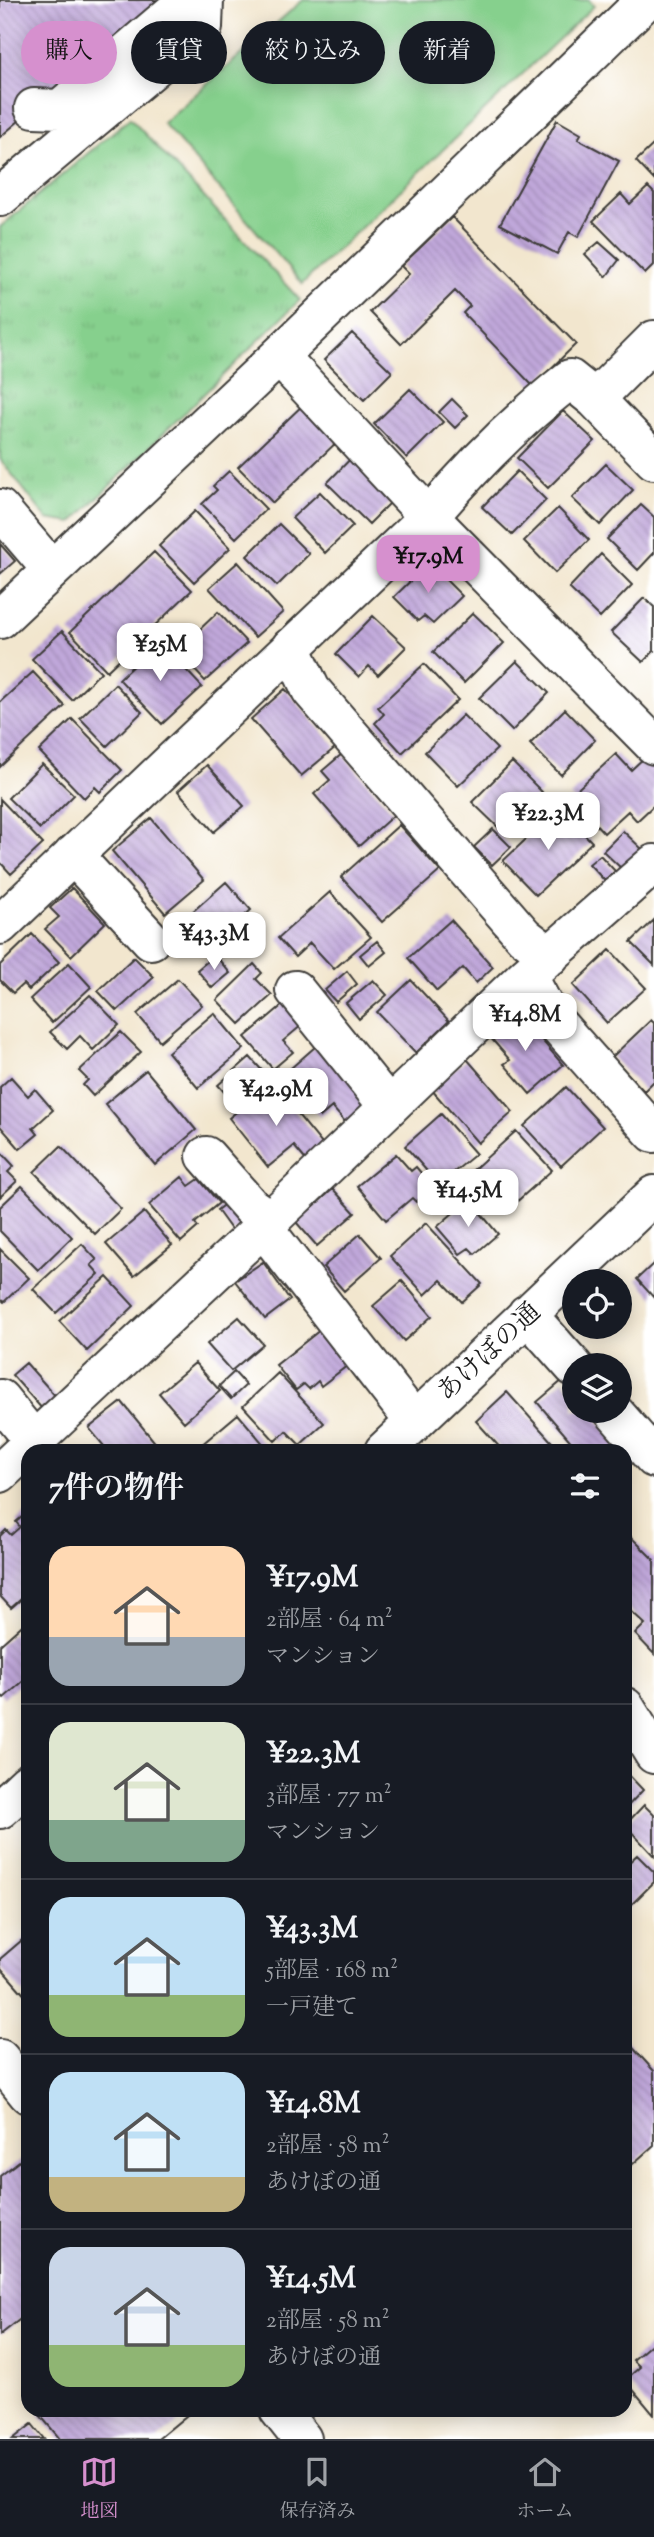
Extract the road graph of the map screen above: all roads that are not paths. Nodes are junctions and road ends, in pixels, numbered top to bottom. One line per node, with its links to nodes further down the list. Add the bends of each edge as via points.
1 (646, 0): 6 (street)
2 (191, 2): 3 (street, via 60,109); 4 (street, via 203,27)
3 (34, 108)
4 (0, 197)
5 (654, 340): 7 (street)
6 (279, 356): 10 (street); 11 (street)
7 (595, 399): 8 (street); 10 (street, via 570,379 458,483)
8 (654, 460)
9 (0, 509): 11 (street)
10 (429, 517): 13 (street); 14 (street)
11 (52, 570): 12 (street)
12 (0, 619)
13 (291, 646): 15 (street); 19 (street, via 311,690 524,936)
14 (654, 745)
15 (73, 855): 17 (street); 18 (street)
16 (654, 864): 19 (street)
17 (0, 925)
18 (151, 940)
19 (539, 965): 21 (street); 22 (street, via 548,1014)
20 (295, 990): 21 (street)
21 (389, 1107): 25 (street)
22 (654, 1133)
23 (206, 1156): 25 (street)
24 (654, 1195): 26 (street, あけぼの通)
25 (267, 1224): 30 (street); 32 (street)
26 (527, 1314): 27 (street); 30 (street, あけぼの通)
27 (562, 1353)
28 (0, 1399): 31 (street)
29 (623, 1423): 34 (street)
30 (396, 1442)
31 (34, 1444)
32 (37, 1444)
33 (21, 1457): 35 (street)
34 (654, 1458)
35 (0, 1473)
36 (632, 1718): 37 (street)
37 (654, 1754)
38 (21, 1790): 39 (street)
39 (0, 1809)
40 (0, 2059): 41 (street)
41 (21, 2085)
42 (285, 2417): 43 (street)
43 (302, 2439)

